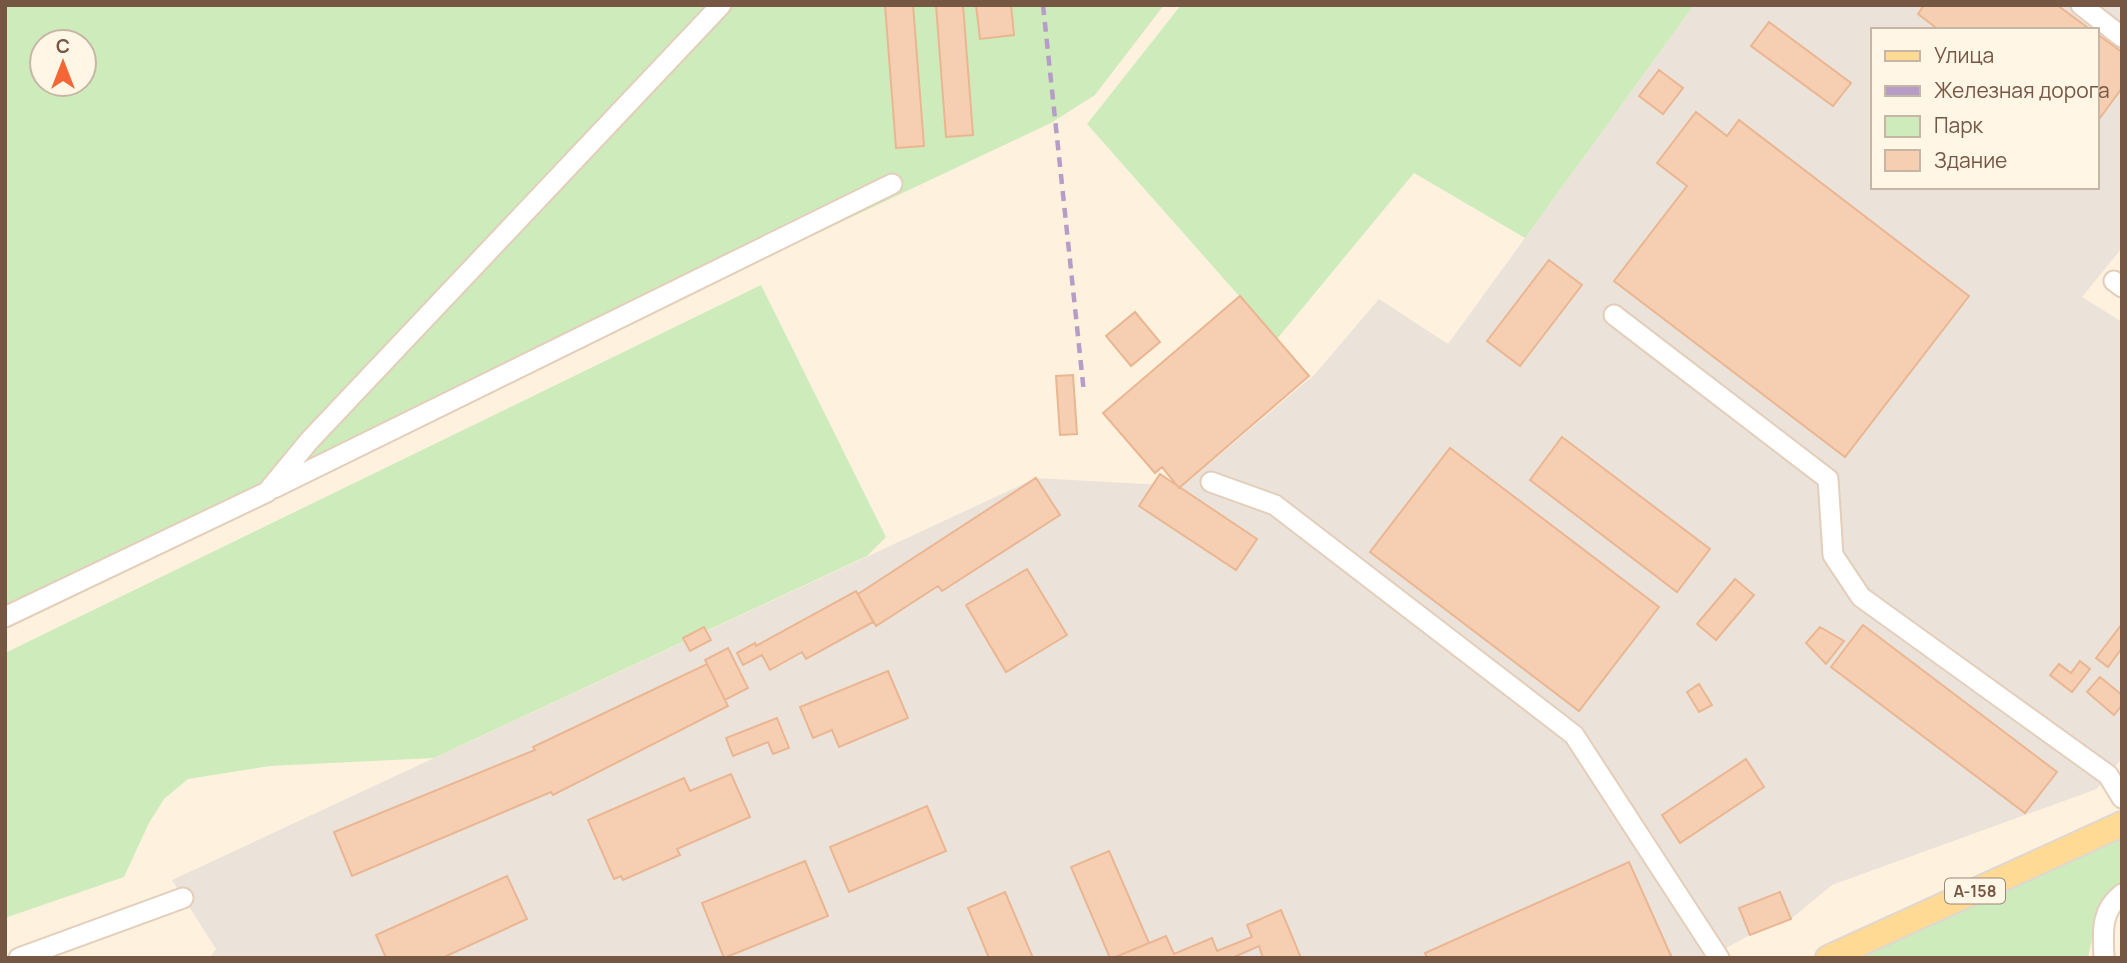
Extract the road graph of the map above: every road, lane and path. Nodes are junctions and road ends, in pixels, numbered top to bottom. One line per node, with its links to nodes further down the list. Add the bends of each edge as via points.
1 (721, 5): 7 (street, via 309,441)
2 (2081, 5): 3 (street)
3 (2122, 37)
4 (892, 184): 7 (street)
5 (1614, 315): 9 (street, via 1828,479 1833,555 1861,597 2108,775)
6 (1211, 482): 14 (street, via 1275,505 1574,735)
7 (267, 492): 8 (street)
8 (5, 617)
9 (2122, 798)
10 (2122, 824): 15 (main road, А-158)
11 (2122, 894): 16 (street, via 2108,907 2104,919)
12 (183, 898): 13 (street)
13 (19, 958)
14 (1719, 958)
15 (1828, 958)
16 (2104, 958)

